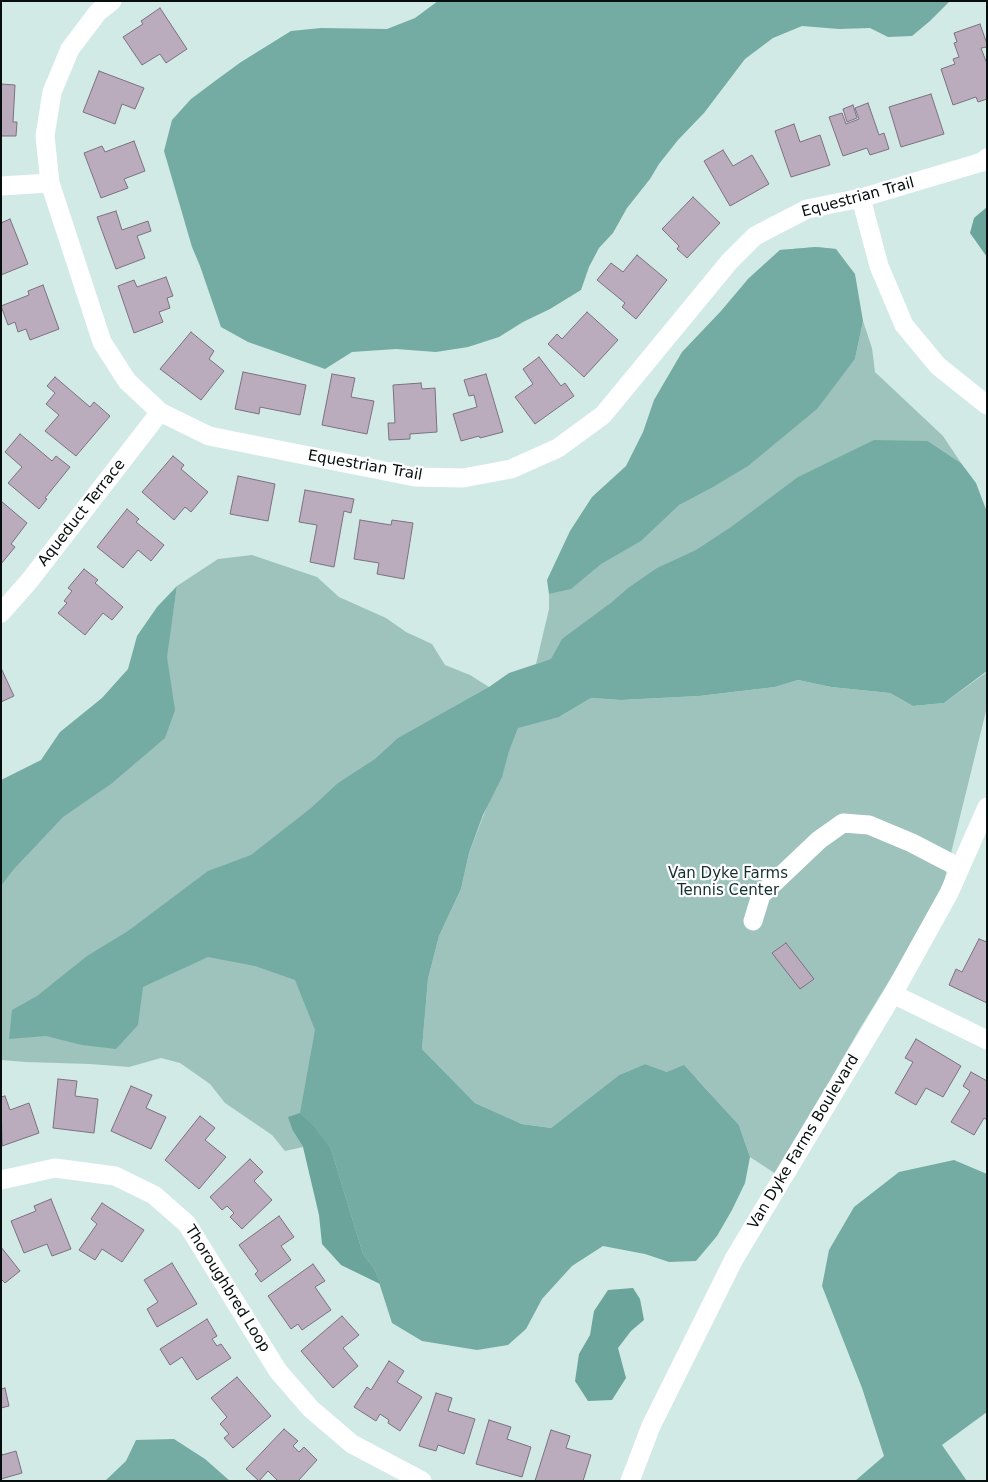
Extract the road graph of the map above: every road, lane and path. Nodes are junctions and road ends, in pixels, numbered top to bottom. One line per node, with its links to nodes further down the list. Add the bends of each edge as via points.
1 (112, 1): 3 (street, Equestrian Trail, via 98,12 70,49 52,92 45,136)
2 (987, 158): 5 (street, Equestrian Trail)
3 (50, 183): 4 (street); 7 (street, Equestrian Trail, via 102,342 127,381)
4 (1, 186)
5 (861, 198): 6 (street, via 879,266 904,325 938,366); 7 (street, Equestrian Trail, via 807,209 755,236 729,262 603,415 558,448 511,469 463,478 415,477 209,436)
6 (987, 405)
7 (160, 412): 8 (street, Aqueduct Terrace)
8 (1, 613)
9 (987, 806): 10 (street, Van Dyke Farms Boulevard)
10 (960, 868): 11 (street, via 870,825 843,823 819,840 761,894); 12 (street, Van Dyke Farms Boulevard)
11 (753, 921)
12 (893, 994): 13 (street); 16 (street, Van Dyke Farms Boulevard, via 734,1259 651,1426)
13 (987, 1040)
14 (1, 1180): 15 (street, Thoroughbred Loop, via 55,1168 115,1176 154,1195 187,1224 278,1371 311,1408 352,1444)
15 (422, 1481)
16 (630, 1481)

